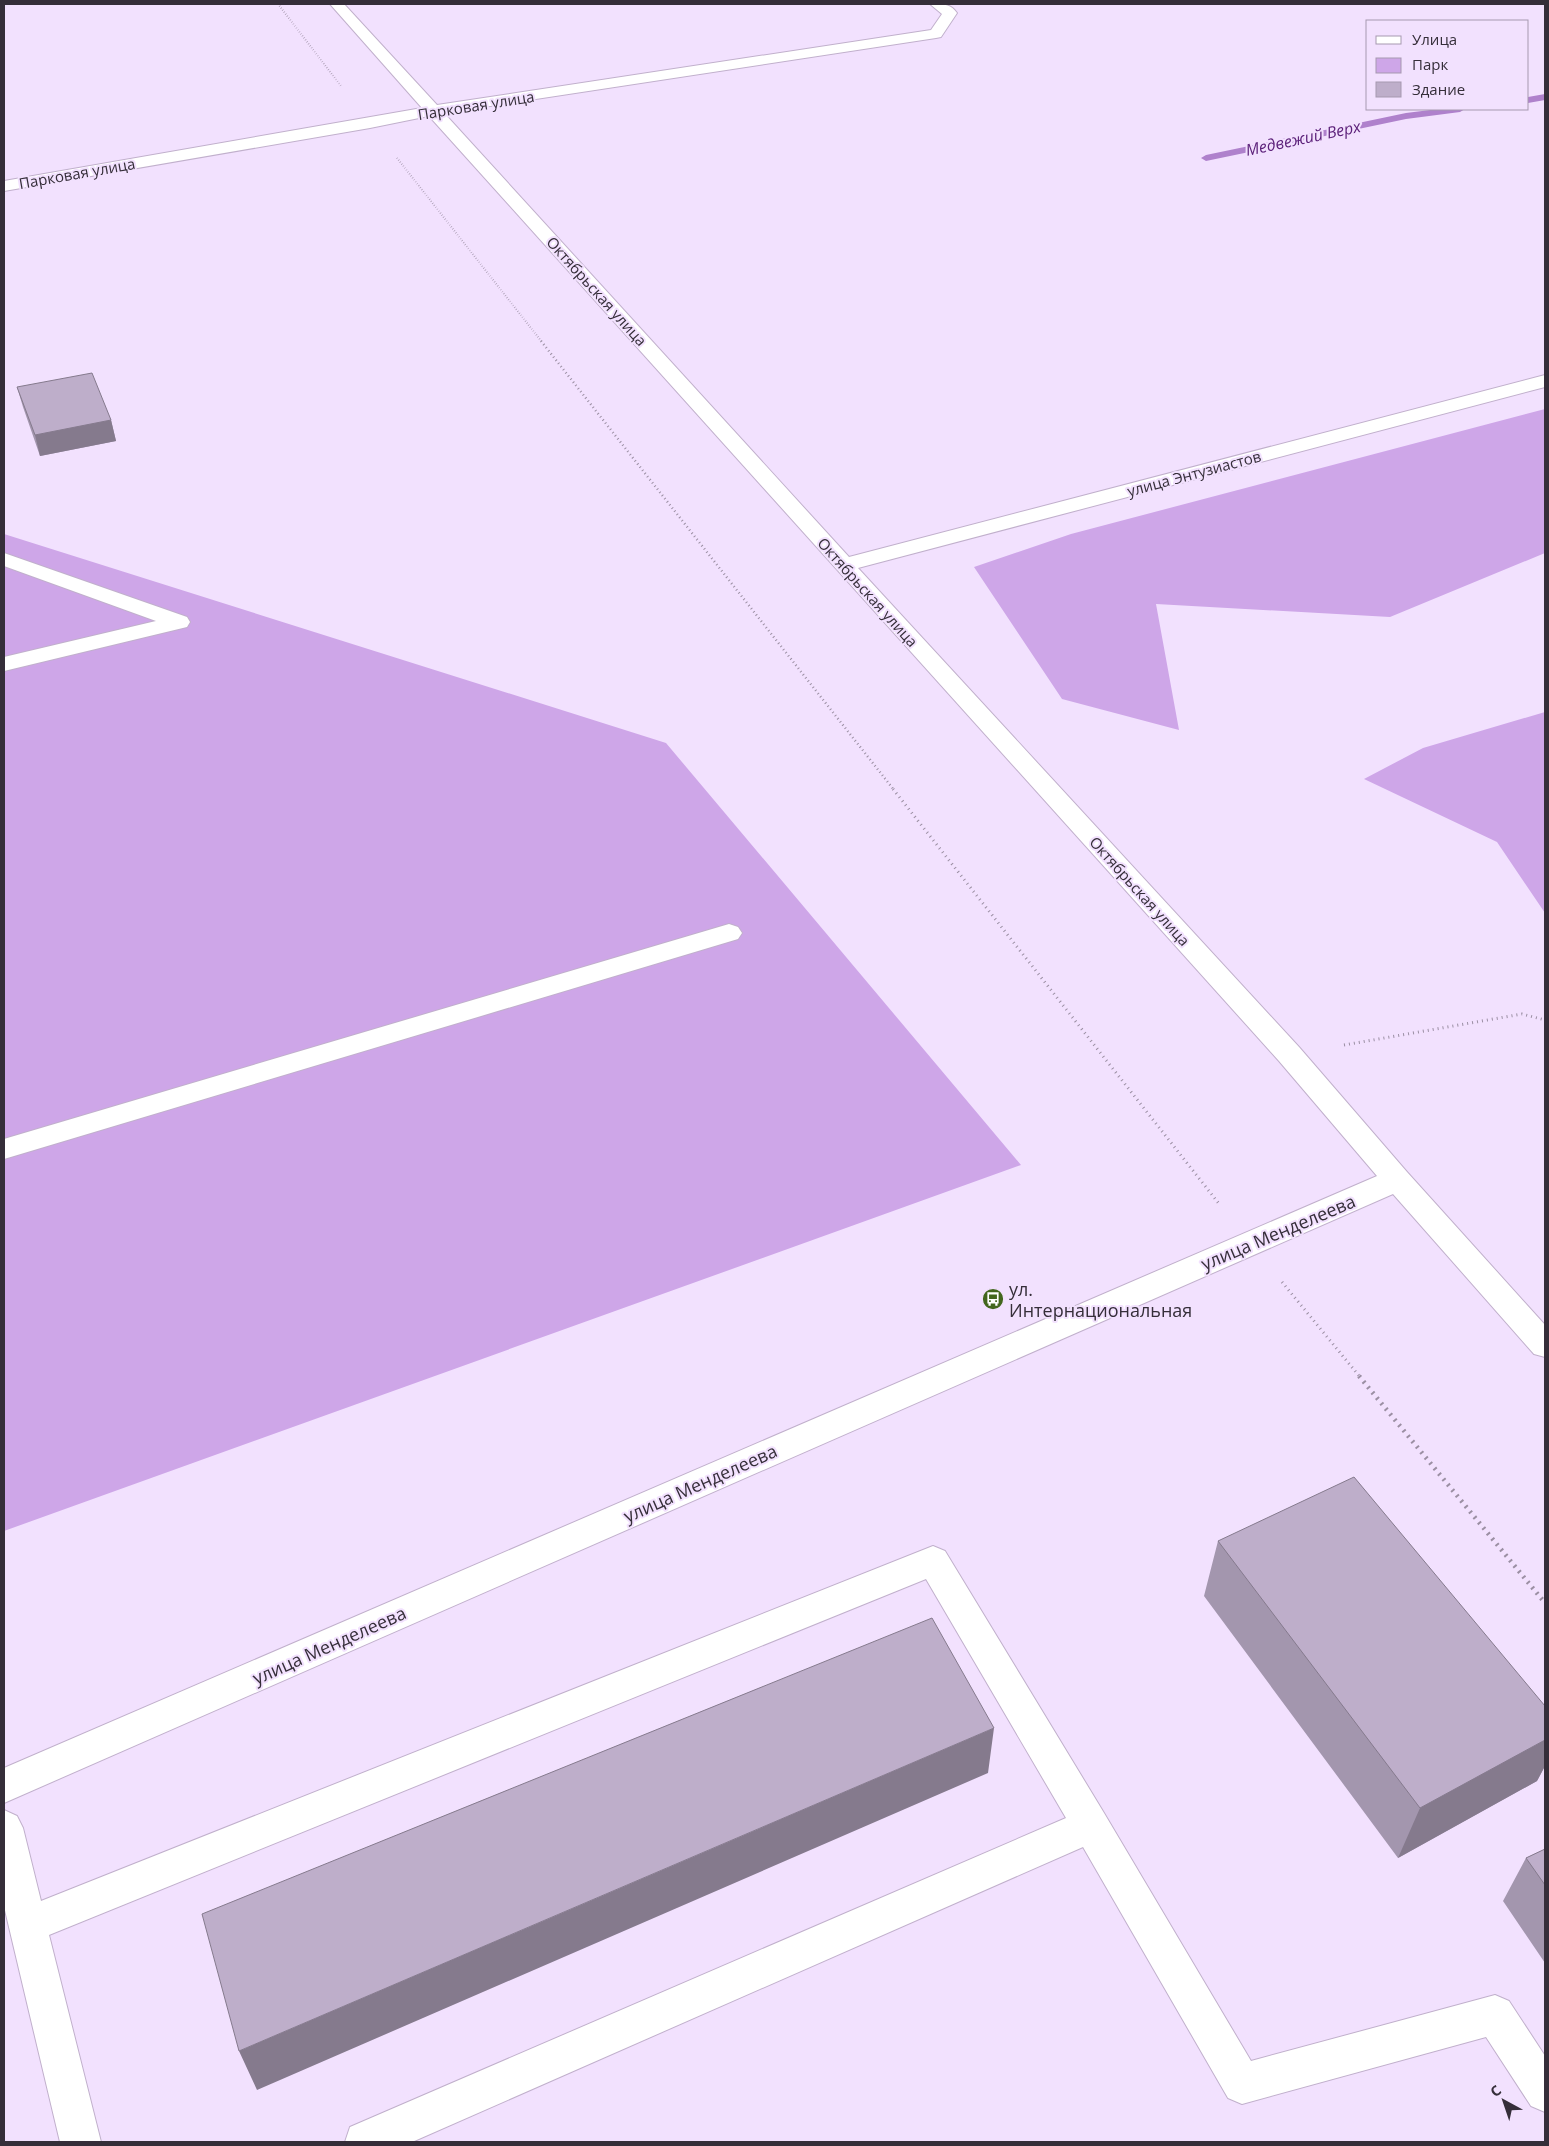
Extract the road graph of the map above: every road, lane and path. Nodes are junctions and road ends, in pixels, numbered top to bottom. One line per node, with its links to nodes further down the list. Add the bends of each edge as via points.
1 (278, 4): 5 (path)
2 (337, 4): 4 (street, Октябрьская улица)
3 (937, 4): 4 (street, Парковая улица, via 950,13 936,34)
4 (434, 110): 5 (street, Парковая улица); 9 (street, Октябрьская улица)
5 (370, 124): 6 (street, Парковая улица); 16 (path)
6 (4, 186)
7 (1545, 381): 9 (street, улица Энтузиастов)
8 (4, 559): 10 (street, via 179,622)
9 (844, 565): 13 (street, Октябрьская улица)
10 (4, 664)
11 (729, 933): 14 (street)
12 (1545, 1020): 13 (path, via 1522,1014)
13 (1289, 1054): 15 (street, Октябрьская улица)
14 (4, 1149)
15 (1397, 1180): 16 (street, улица Менделеева); 17 (street, Октябрьская улица)
16 (1250, 1244): 18 (path); 19 (street, улица Менделеева)
17 (1545, 1344)
18 (1545, 1604)
19 (4, 1786)
20 (1091, 1825): 22 (street, via 933,1561); 23 (street, via 1242,2084 1495,2015); 25 (street)
21 (4, 1828): 22 (street)
22 (28, 1925): 24 (street)
23 (1545, 2092)
24 (80, 2142)
25 (365, 2142)

